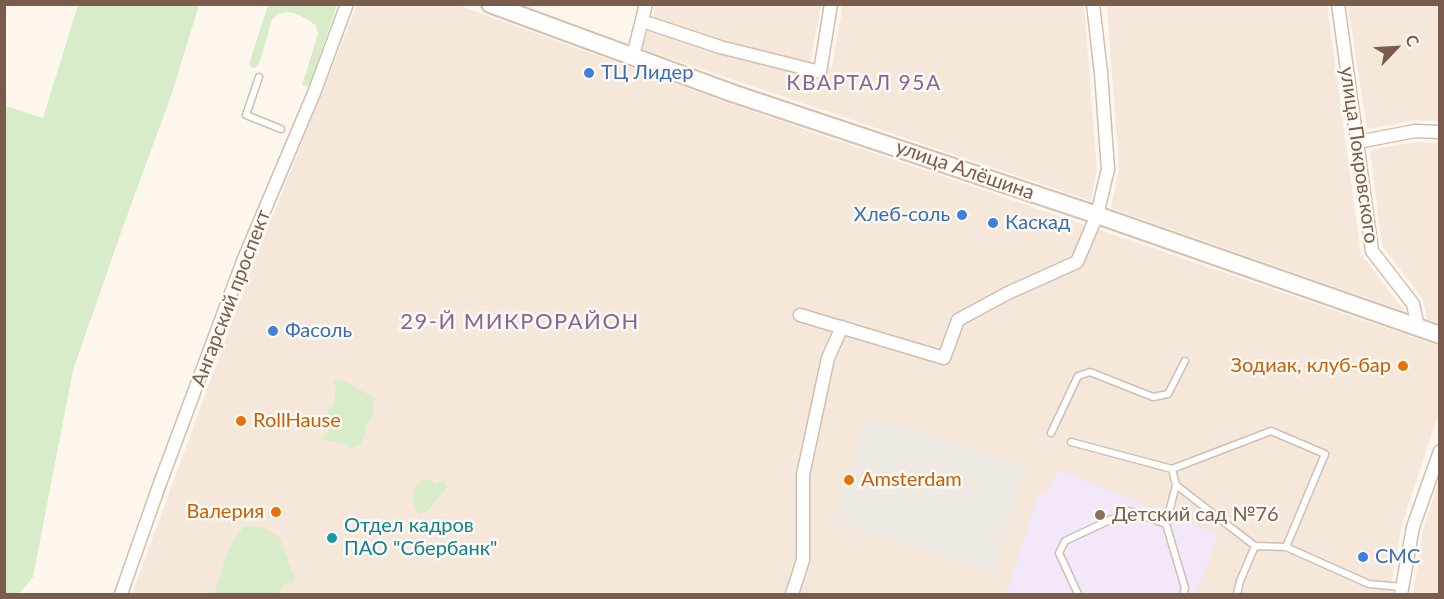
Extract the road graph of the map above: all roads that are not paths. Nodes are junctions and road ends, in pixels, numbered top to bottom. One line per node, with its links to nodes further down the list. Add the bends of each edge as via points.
1 (346, 4): 28 (street, Ангарский проспект, via 314,93 243,261)
2 (490, 4): 8 (street, улица Алёшина)
3 (646, 4): 7 (street)
4 (831, 4): 7 (street, via 820,72 720,47)
5 (1093, 4): 13 (street, via 1108,169)
6 (1338, 4): 12 (street, улица Покровского)
7 (642, 21): 8 (street)
8 (633, 56): 13 (street, улица Алёшина)
9 (259, 77): 10 (lane, via 246,115)
10 (281, 129)
11 (1440, 132): 12 (street, via 1415,131)
12 (1358, 142): 16 (street, улица Покровского, via 1372,251 1413,304)
13 (1097, 215): 15 (street, via 1077,262 958,320 944,358); 16 (street, улица Алёшина)
14 (800, 315): 15 (street)
15 (842, 327): 29 (street, via 828,358 803,475 803,560)
16 (1418, 327): 17 (street, улица Алёшина)
17 (1440, 335)
18 (1185, 361): 19 (lane, via 1168,394 1153,397 1090,372 1078,376)
19 (1051, 433)
20 (1071, 441): 22 (lane)
21 (1440, 451): 27 (street, via 1413,527)
22 (1172, 469): 23 (lane); 26 (lane, via 1271,431 1325,454)
23 (1176, 485): 24 (lane); 25 (lane)
24 (1166, 524): 30 (lane, via 1129,511 1065,541 1059,553); 31 (lane, via 1185,588)
25 (1255, 546): 26 (lane); 32 (lane)
26 (1286, 547): 27 (lane, via 1369,584)
27 (1402, 590)
28 (121, 594)
29 (792, 594)
30 (1077, 594)
31 (1183, 594)
32 (1237, 594)

